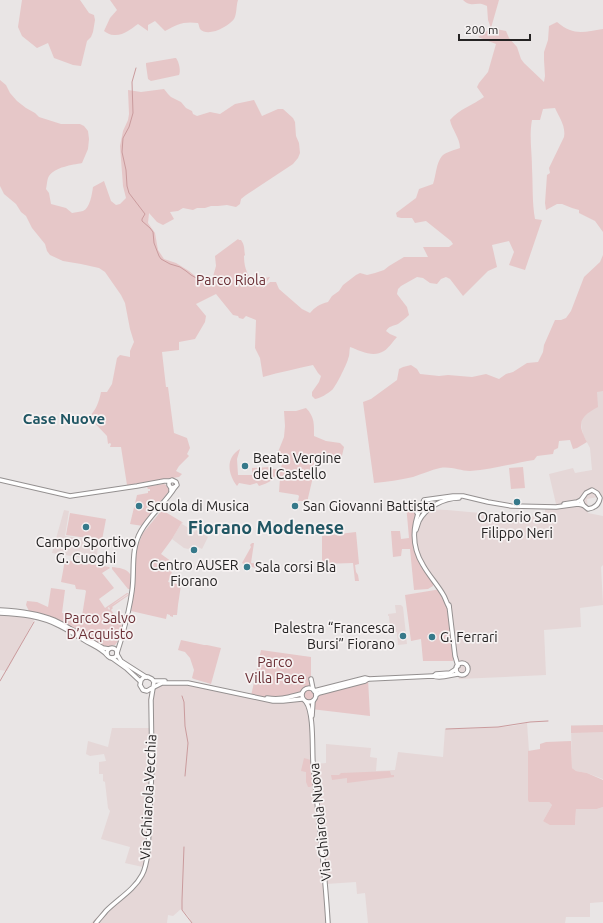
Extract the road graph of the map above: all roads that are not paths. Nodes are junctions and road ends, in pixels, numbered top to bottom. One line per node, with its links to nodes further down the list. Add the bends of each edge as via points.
1 (0, 480): 13 (street, via 70,496 164,481 171,485 171,492 141,531 135,545 132,591)
2 (601, 498): 4 (street, via 594,491 589,491); 7 (street, via 591,509)
3 (476, 500): 5 (street, via 453,496); 8 (street, via 511,506); 10 (street, via 449,499 430,508)
4 (581, 500): 7 (street); 8 (street)
5 (424, 501): 9 (street); 10 (street, via 426,509)
6 (411, 503): 9 (street)
7 (583, 505): 8 (street)
8 (551, 506)
9 (418, 515): 11 (street)
10 (423, 515): 11 (street)
11 (415, 533): 15 (street, via 415,547 421,561 444,591 449,602)
12 (0, 612): 14 (street, via 27,612 53,620 103,648); 17 (street, via 22,614 52,622)
13 (122, 636): 14 (street); 16 (street)
14 (111, 648): 16 (street); 17 (street)
15 (455, 649): 19 (street, via 458,660); 20 (street)
16 (117, 653): 18 (street); 23 (street, via 121,660)
17 (107, 655): 18 (street)
18 (112, 658): 24 (street)
19 (462, 663): 20 (street); 21 (street, via 467,665 468,671 465,675)
20 (457, 667): 21 (street); 22 (street, via 450,673)
21 (458, 674): 22 (street)
22 (434, 676): 29 (street, via 369,679 319,693)
23 (146, 677): 24 (street); 25 (street)
24 (140, 681): 28 (street, via 140,687)
25 (154, 682): 26 (street); 30 (street, via 189,681 280,699)
26 (152, 688): 28 (street); 31 (street, via 162,683 188,683 273,701); 32 (street, Via Ghiarola Vecchia)
27 (308, 688): 29 (street); 29 (street, via 311,679); 30 (street)
28 (146, 691): 32 (street, Via Ghiarola Vecchia)
29 (314, 692): 33 (street)
30 (301, 694): 31 (street)
31 (302, 699): 34 (street)
32 (151, 700): 36 (street, Via Ghiarola Vecchia, via 152,766 147,861 136,884)
33 (313, 701): 34 (street); 35 (street, Via Ghiarola Nuova)
34 (306, 702): 35 (street, Via Ghiarola Nuova)
35 (311, 721): 37 (street, Via Ghiarola Nuova)
36 (96, 923)
37 (328, 923)

